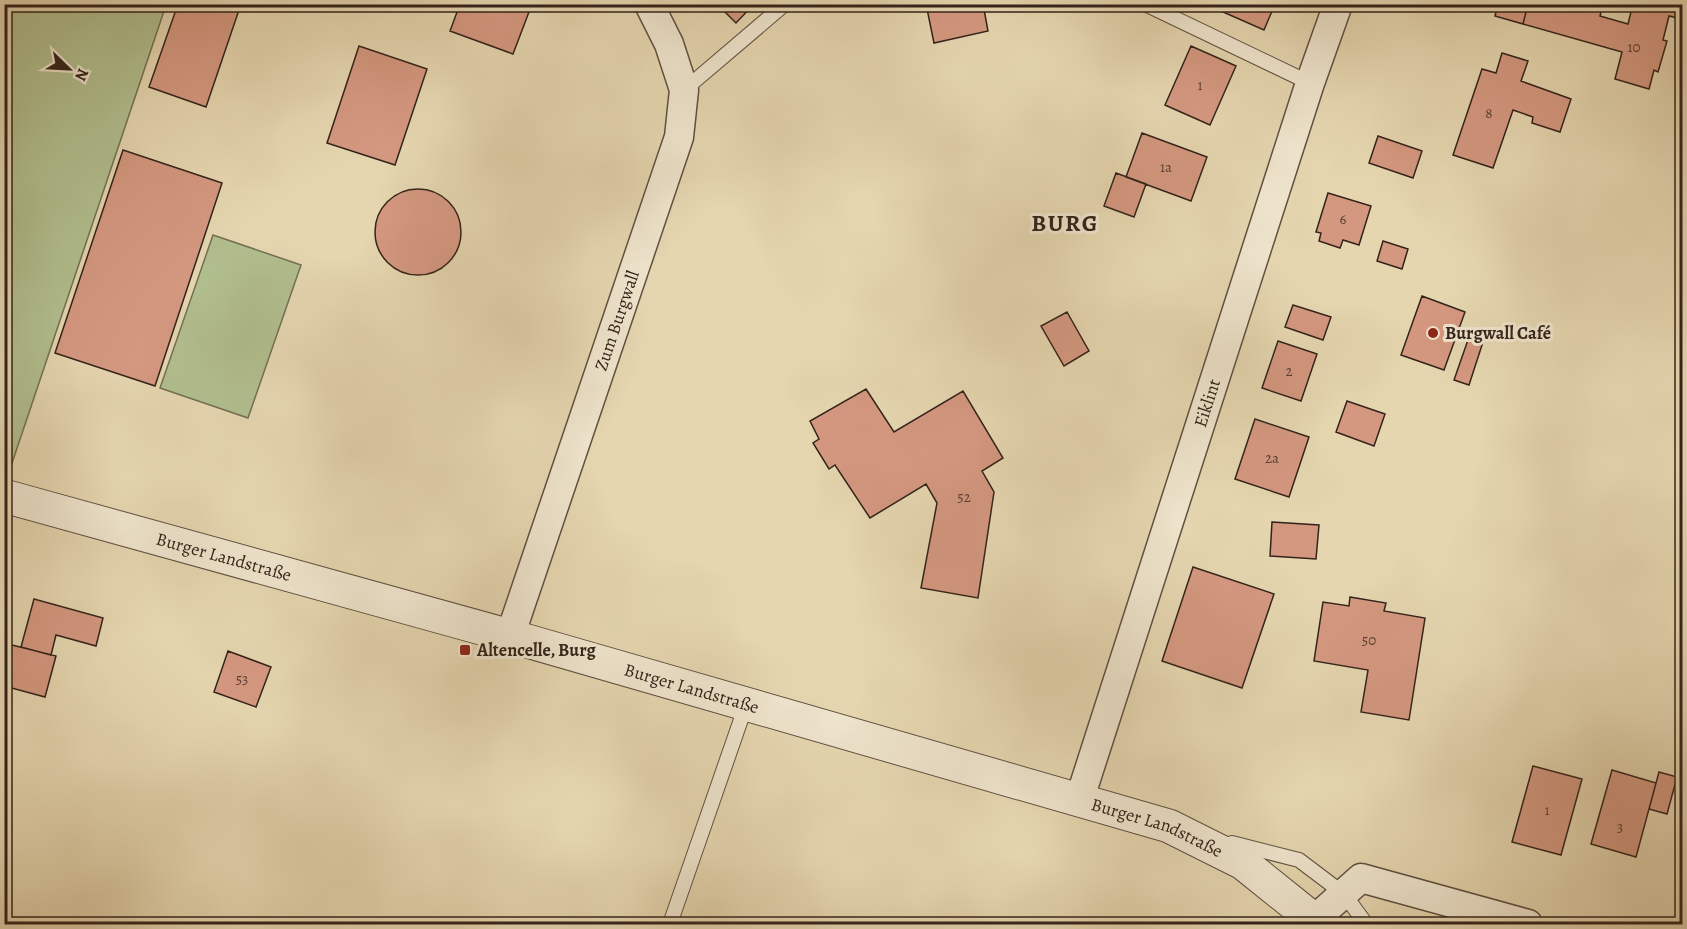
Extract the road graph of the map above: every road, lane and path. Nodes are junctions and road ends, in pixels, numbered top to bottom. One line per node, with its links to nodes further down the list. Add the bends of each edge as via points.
1 (649, 4): 6 (street, Zum Burgwall, via 669,44)
2 (785, 4): 6 (lane)
3 (1145, 4): 5 (lane)
4 (1338, 4): 5 (street, Eiklint)
5 (1310, 83): 10 (street, Eiklint)
6 (684, 90): 8 (street, Zum Burgwall, via 679,137)
7 (4, 496): 8 (street, Burger Landstraße)
8 (510, 636): 9 (street, Burger Landstraße)
9 (746, 705): 10 (street, Burger Landstraße); 14 (lane)
10 (1079, 801): 11 (street, Burger Landstraße)
11 (1169, 826): 12 (lane, via 1299,860); 13 (street, Burger Landstraße, via 1243,863)
12 (1344, 894): 13 (street); 15 (lane); 16 (street, via 1361,878)
13 (1316, 922)
14 (670, 924)
15 (1366, 924)
16 (1528, 924)

